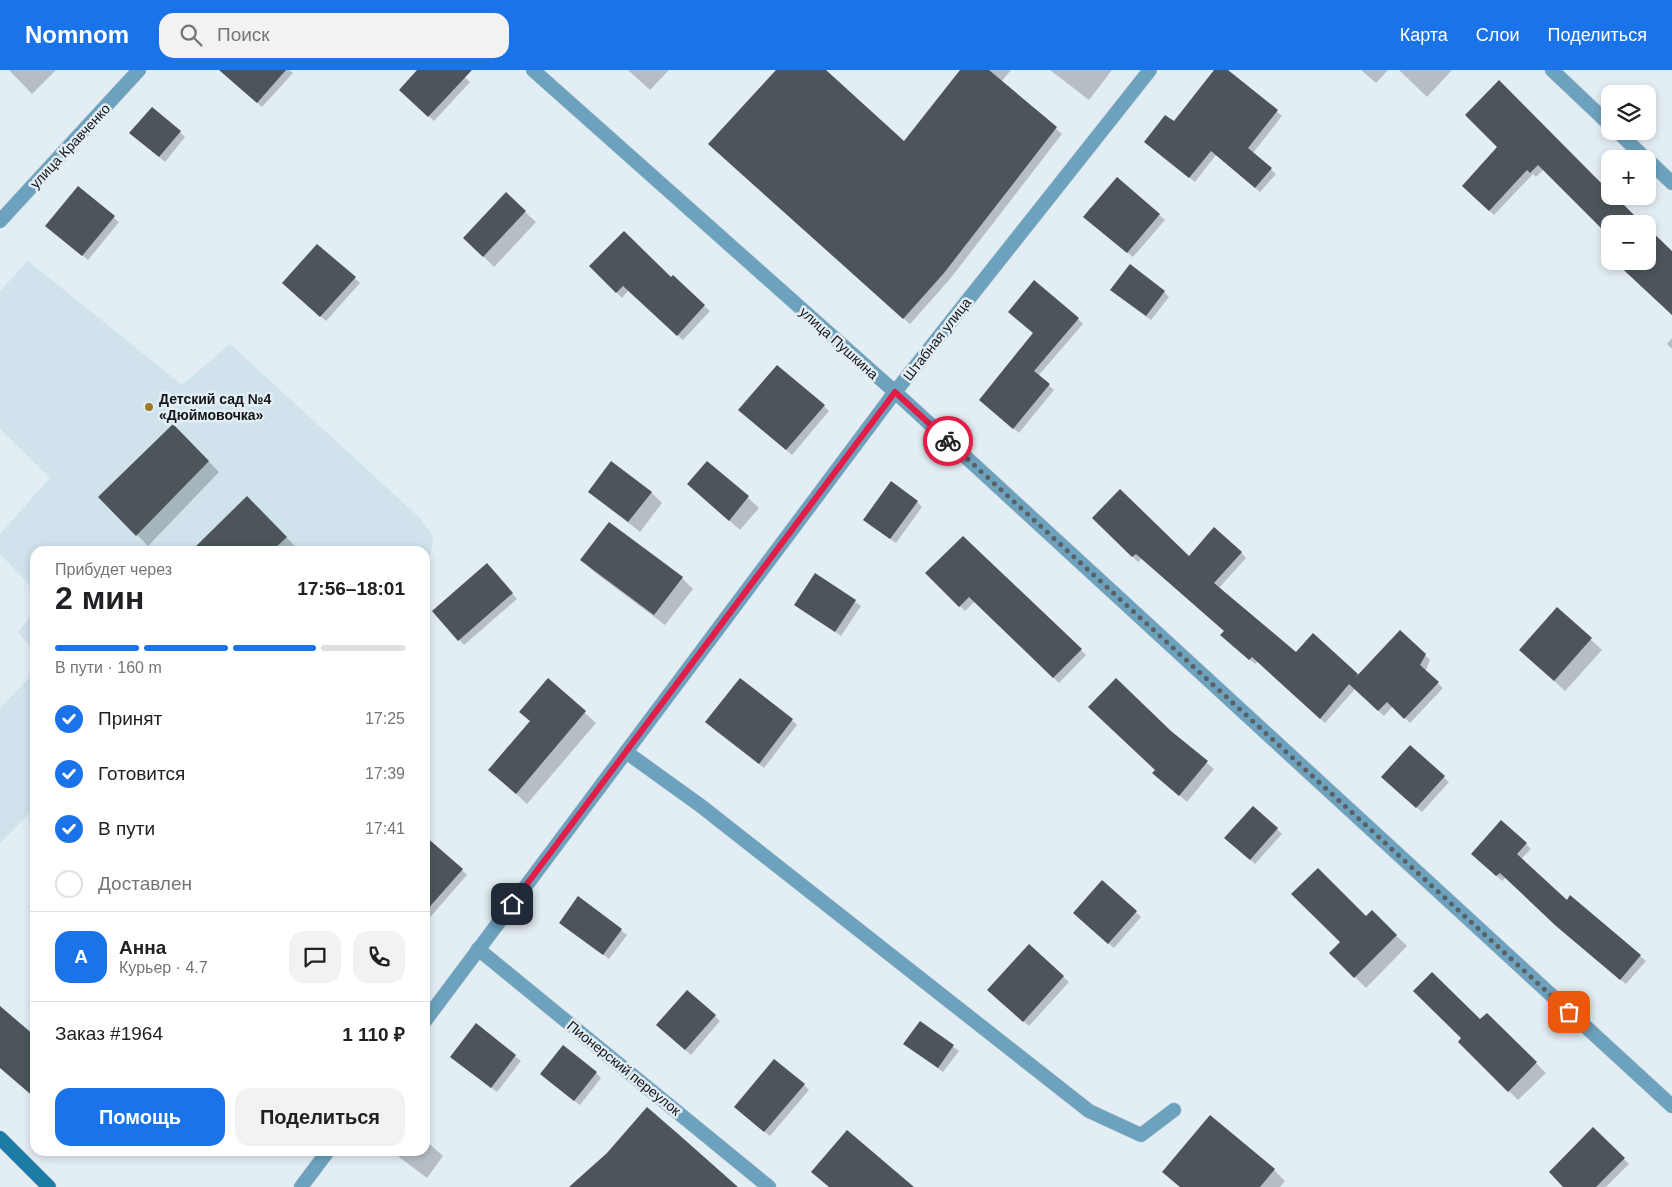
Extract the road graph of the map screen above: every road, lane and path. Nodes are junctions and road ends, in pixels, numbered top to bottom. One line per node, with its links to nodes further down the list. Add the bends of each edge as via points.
1 (140, 70): 10 (street, улица Кравченко)
2 (533, 70): 11 (street, улица Пушкина)
3 (1150, 70): 11 (street, Штабная улица)
4 (1552, 70): 5 (street)
5 (1601, 116)
6 (1626, 140): 7 (street)
7 (1637, 150)
8 (1656, 168): 9 (street)
9 (1672, 183)
10 (0, 221)
11 (895, 392): 12 (street, Штабная улица); 15 (street, улица Пушкина)
12 (626, 752): 13 (street, Штабная улица); 16 (street, via 700,806 1089,1111 1141,1135)
13 (478, 949): 14 (street, Штабная улица); 21 (street, Пионерский переулок)
14 (430, 1014)
15 (1672, 1106)
16 (1174, 1110)
17 (0, 1138): 19 (main road)
18 (324, 1156): 20 (street)
19 (49, 1187)
20 (301, 1187)
21 (769, 1187)

